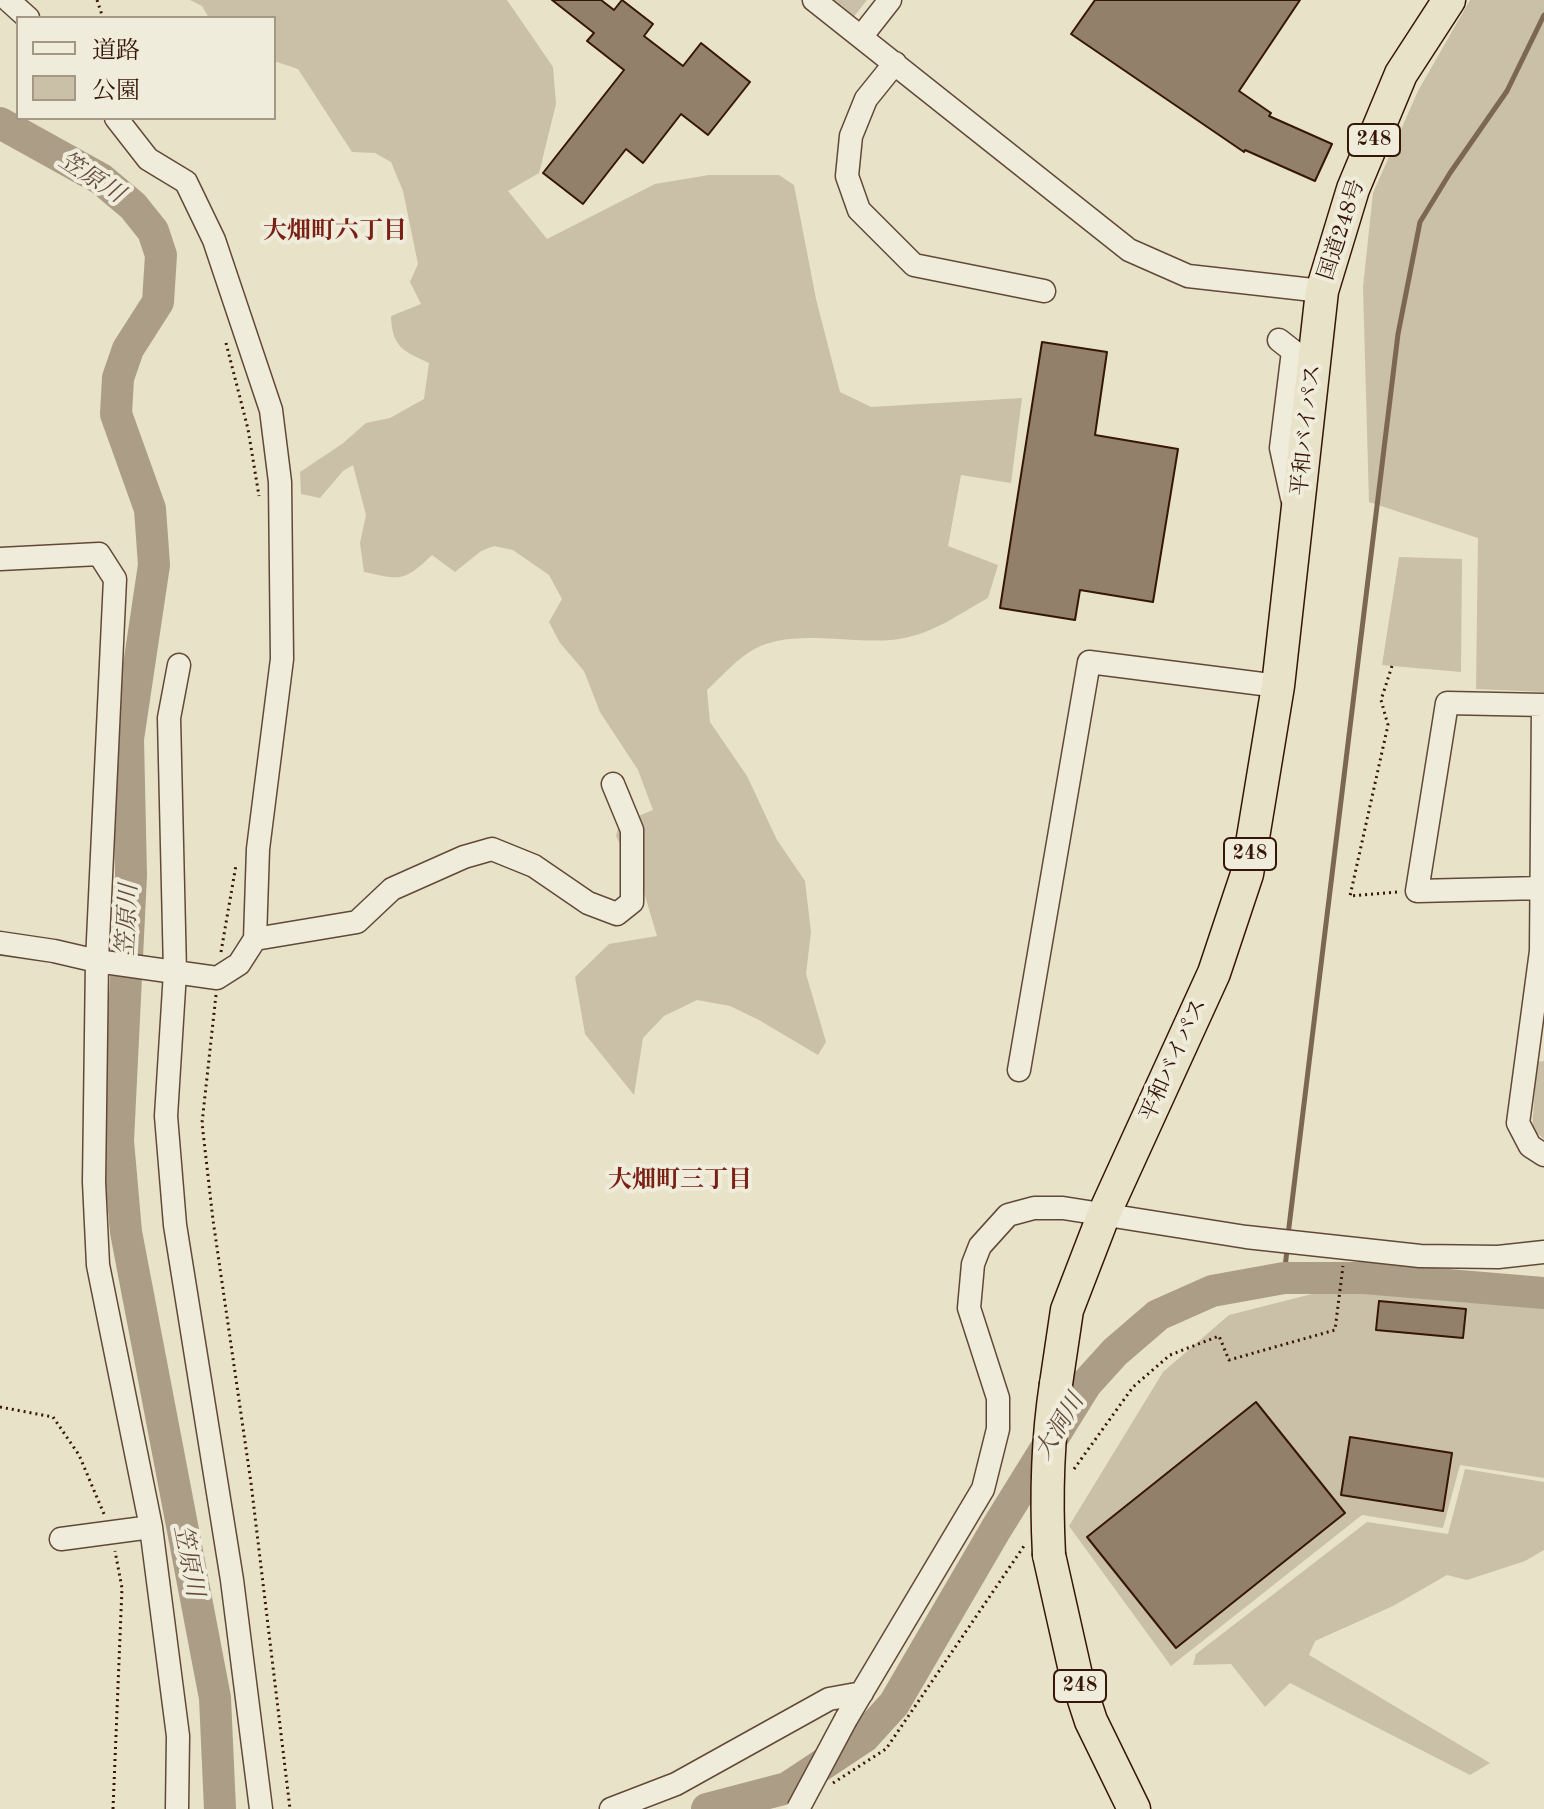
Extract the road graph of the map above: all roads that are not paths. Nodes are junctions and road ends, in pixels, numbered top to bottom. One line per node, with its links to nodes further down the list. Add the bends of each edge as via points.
1 (8, 0): 5 (street)
2 (814, 0): 6 (street)
3 (890, 0): 6 (street)
4 (1449, 0): 10 (highway, 国道248号 / 248, via 1401,74 1353,189)
5 (26, 16)
6 (861, 37): 7 (street)
7 (895, 63): 9 (street, via 866,99 851,136 847,176 859,210 914,265); 10 (street, via 1129,250 1188,276)
8 (118, 120): 19 (street, via 148,159 186,182 214,240 271,410 280,482 282,659 258,849)
9 (1044, 291)
10 (1322, 291): 12 (highway, 平和バイパス / 248)
11 (1279, 340): 12 (street, via 1293,351 1281,448)
12 (1297, 519): 15 (highway, 平和バイパス / 248)
13 (0, 559): 22 (street, via 99,554 115,579)
14 (179, 665): 23 (street, via 169,718)
15 (1278, 686): 25 (street, via 1089,662); 27 (highway, 平和バイパス / 248, via 1247,874 1214,973)
16 (1543, 705): 18 (street); 18 (street, via 1447,703 1417,891)
17 (613, 784): 19 (street, via 632,830 632,902 617,914 588,903 534,866 492,849 392,889 357,922)
18 (1541, 888): 21 (street)
19 (255, 939): 23 (street, via 239,964 217,978)
20 (0, 943): 22 (street)
21 (1542, 951): 24 (street)
22 (97, 961): 23 (street); 29 (street, via 98,1265)
23 (175, 972): 33 (street, via 166,1116 175,1225 232,1580)
24 (1535, 1051): 26 (street, via 1518,1123 1530,1146)
25 (1019, 1070)
26 (1544, 1155)
27 (1104, 1214): 28 (street, via 1246,1237 1420,1256); 31 (street, via 1034,1208 1008,1215 980,1246 969,1308 998,1398 998,1429 983,1489); 36 (highway, 平和バイパス / 248, bridge, via 1067,1310 1049,1426 1046,1499 1049,1555 1080,1687)
28 (1544, 1252)
29 (151, 1527): 30 (street); 32 (street, via 178,1736)
30 (61, 1539)
31 (862, 1693): 34 (street, via 829,1699 676,1784); 35 (street, bridge)
32 (177, 1809)
33 (261, 1809)
34 (611, 1809)
35 (798, 1809)
36 (1134, 1809)

